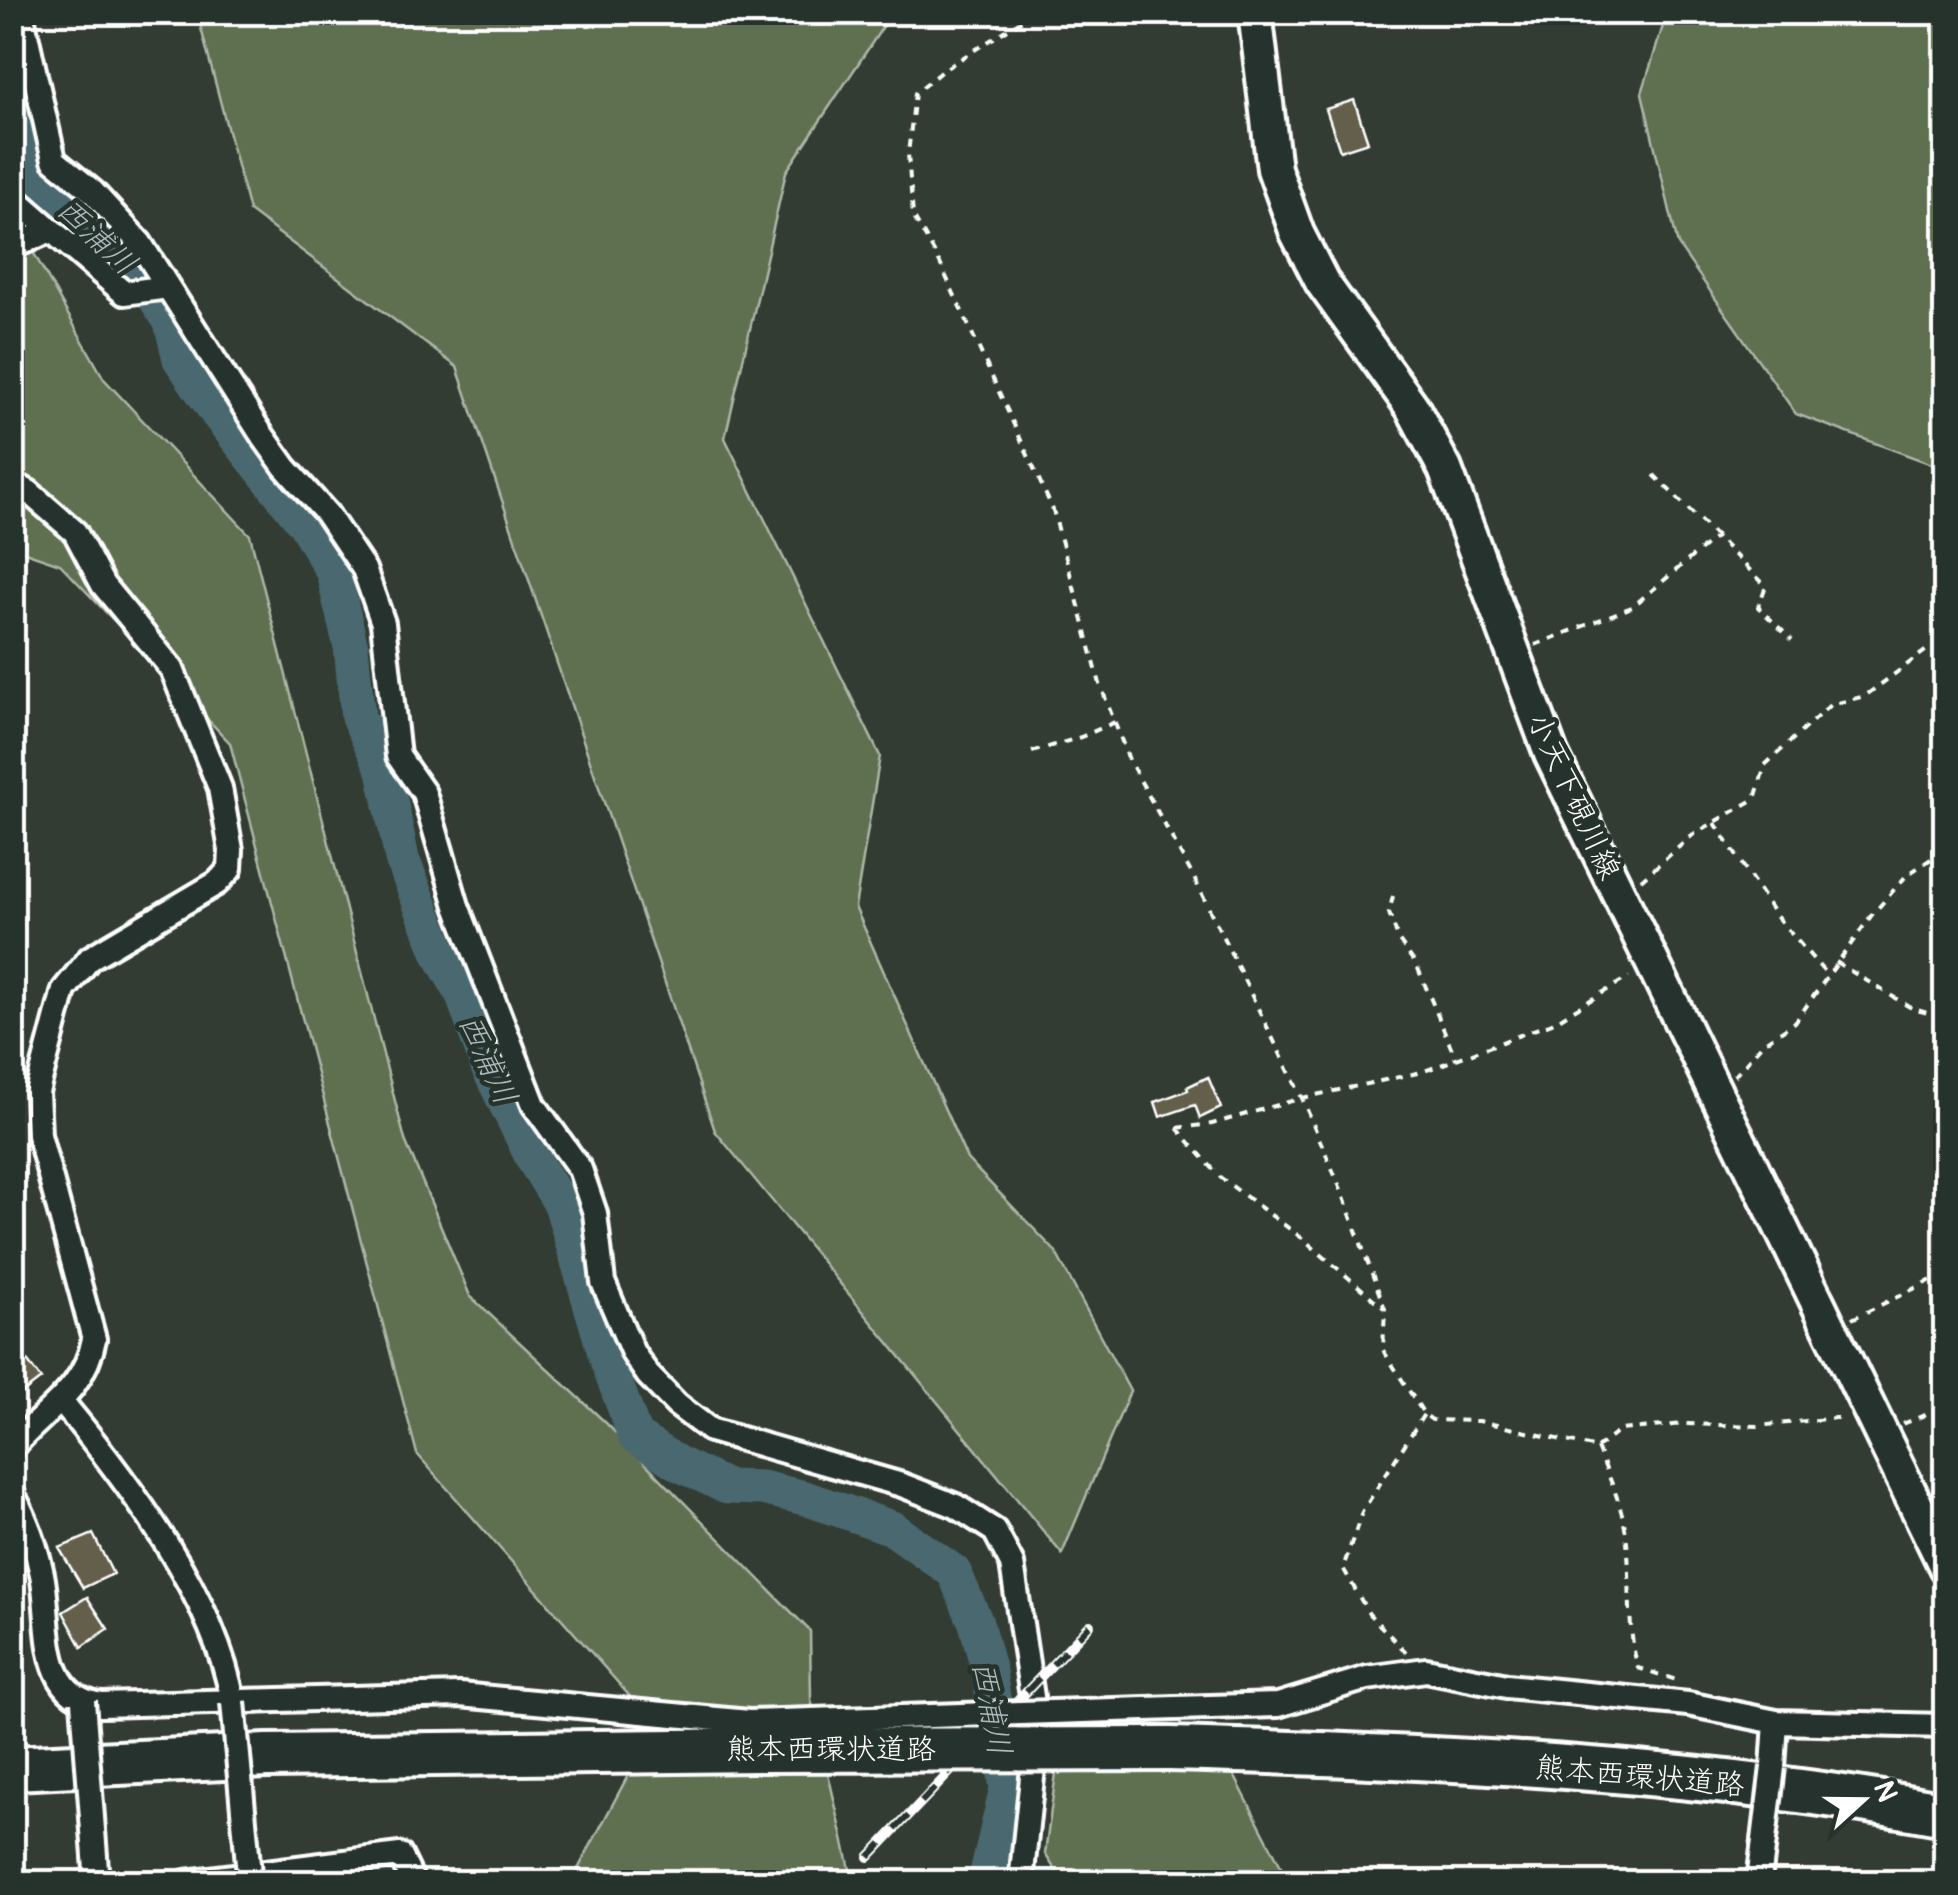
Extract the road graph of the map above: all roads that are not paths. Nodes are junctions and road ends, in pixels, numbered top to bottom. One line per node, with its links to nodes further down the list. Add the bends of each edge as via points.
1 (22, 12): 6 (street, via 54,160 140,242)
2 (1256, 12): 11 (main road, 小天下硯川線, via 1274,170 1296,233 1322,282 1412,407 1445,469 1550,754)
3 (12, 196): 4 (street)
4 (51, 230): 5 (street); 6 (street, via 124,293)
5 (12, 247)
6 (168, 287): 25 (street, via 260,432 364,569 383,622 398,756 424,793 458,906 534,1104 580,1169 595,1213 603,1282 648,1375 710,1430 902,1485 995,1530 1012,1564 1037,1730)
7 (12, 484): 8 (street, via 75,532 103,585 172,669 220,788 231,850 230,869 217,883 90,958 64,990 37,1092 39,1134 94,1339 90,1360)
8 (62, 1402): 9 (street); 13 (street, via 117,1468 179,1566 223,1655)
9 (16, 1437)
10 (12, 1492): 12 (street, via 43,1578 58,1676)
11 (1946, 1567)
12 (83, 1701): 13 (street); 22 (street, bridge)
13 (233, 1702): 17 (street, via 460,1694); 20 (street, bridge)
14 (1776, 1722): 15 (street); 16 (street, via 1426,1670 1367,1678); 21 (street, bridge)
15 (1946, 1726)
16 (1172, 1728): 17 (highway, 熊本西環状道路, bridge); 19 (highway, 熊本西環状道路, via 1376,1754 1704,1779)
17 (752, 1736): 18 (highway, 熊本西環状道路)
18 (12, 1768)
19 (1946, 1814)
20 (248, 1874): 23 (street); 24 (street, via 400,1855)
21 (1759, 1878)
22 (97, 1882)
23 (186, 1882)
24 (413, 1882)
25 (1021, 1882)

